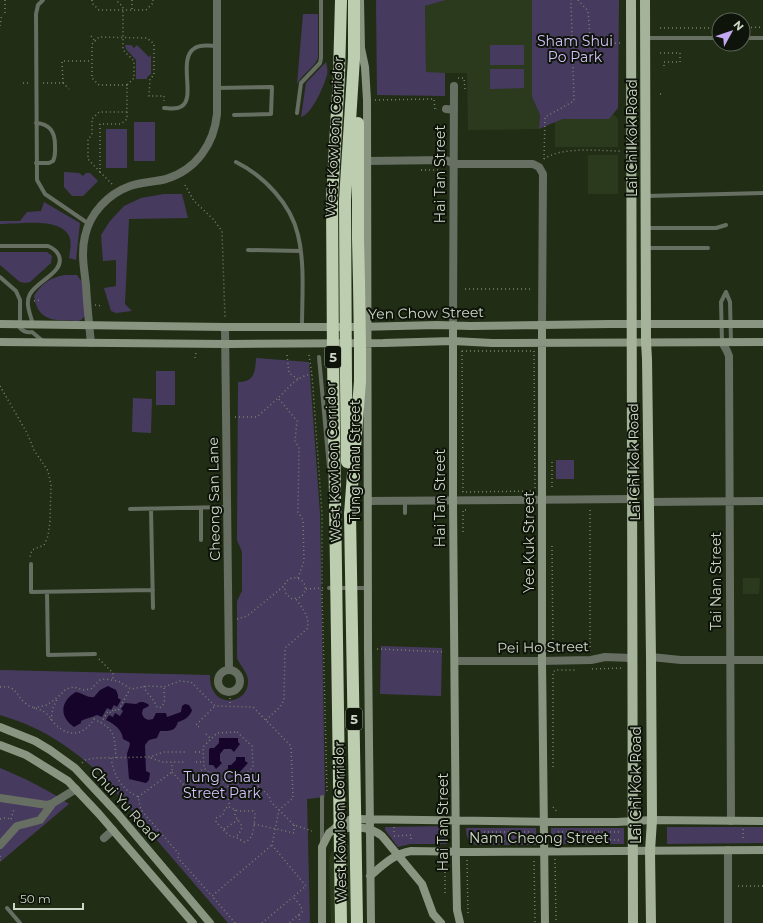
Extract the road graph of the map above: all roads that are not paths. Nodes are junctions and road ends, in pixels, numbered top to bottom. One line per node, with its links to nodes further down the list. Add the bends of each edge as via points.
1 (43, 0): 21 (lane, via 38,5 36,14)
2 (217, 0): 13 (street)
3 (321, 0): 19 (lane, via 320,63 301,83)
4 (341, 0): 15 (highway, West Kowloon Corridor / 5)
5 (354, 0): 14 (highway, West Kowloon Corridor / 5)
6 (360, 0): 14 (main road, Tung Chau Street)
7 (631, 0): 42 (main road, Lai Chi Kok Road)
8 (645, 0): 9 (main road, Lai Chi Kok Road)
9 (645, 38): 10 (lane); 27 (main road, Lai Chi Kok Road)
10 (711, 38)
11 (751, 38): 12 (lane)
12 (763, 38)
13 (217, 46): 17 (street); 18 (lane, via 200,46 192,51 187,60 185,104 178,108)
14 (356, 54): 15 (lane); 23 (main road, Tung Chau Street, via 365,67); 79 (highway, bridge, via 360,381); 79 (highway, West Kowloon Corridor / 5, bridge, via 344,208 346,418)
15 (340, 57): 80 (highway, West Kowloon Corridor / 5, bridge, via 332,215)
16 (454, 82): 25 (street, Hai Tan Street, via 446,109)
17 (217, 88): 20 (lane, via 272,87 271,114); 30 (street, via 214,131 208,146 196,162 174,176 138,183 117,192 103,204)
18 (164, 108)
19 (297, 113)
20 (234, 114)
21 (36, 123): 24 (lane); 24 (lane, via 48,126 55,137 53,161)
22 (236, 162): 37 (lane, via 264,181 278,196 291,215)
23 (368, 162): 25 (street, via 446,160); 29 (main road, Tung Chau Street)
24 (36, 163): 30 (lane, via 37,180 42,190)
25 (454, 164): 48 (street, Hai Tan Street); 49 (street, Yee Kuk Street, via 539,166 543,174)
26 (763, 193): 27 (lane)
27 (646, 196): 32 (main road, Lai Chi Kok Road)
28 (355, 202): 29 (lane)
29 (368, 203): 52 (main road, Tung Chau Street)
30 (89, 224): 47 (street, via 83,254)
31 (726, 225): 32 (lane, via 716,228)
32 (646, 228): 34 (main road, Lai Chi Kok Road)
33 (0, 246): 41 (lane, via 48,246 59,254 58,269 30,294 27,305)
34 (646, 248): 35 (lane); 43 (main road, Lai Chi Kok Road)
35 (708, 248)
36 (248, 250): 37 (lane)
37 (301, 251): 50 (lane)
38 (0, 277): 40 (lane, via 16,291 20,300)
39 (0, 324): 40 (main road, Yen Chow Street)
40 (20, 324): 41 (main road, Yen Chow Street); 55 (lane, via 23,331 32,332)
41 (32, 324): 47 (main road, Yen Chow Street)
42 (631, 324): 43 (main road, Yen Chow Street); 49 (main road, Yen Chow Street); 58 (main road, Lai Chi Kok Road)
43 (646, 324): 44 (main road, Yen Chow Street); 59 (main road, Lai Chi Kok Road)
44 (721, 324): 45 (main road, Yen Chow Street); 45 (lane, via 721,302 726,292 730,302); 60 (lane)
45 (730, 324): 46 (main road, Yen Chow Street); 61 (lane)
46 (763, 324)
47 (89, 325): 51 (main road, Yen Chow Street); 63 (street)
48 (453, 325): 49 (main road, Yen Chow Street); 52 (main road, Yen Chow Street); 53 (main road, Hai Tan Street)
49 (542, 325): 57 (main road, Yee Kuk Street)
50 (302, 326): 51 (main road, Yen Chow Street); 52 (main road, Yen Chow Street)
51 (225, 327): 64 (street, Cheong San Lane)
52 (368, 327): 56 (main road, Tung Chau Street)
53 (453, 341): 56 (main road, Yen Chow Street); 57 (main road, Yen Chow Street); 72 (main road, Hai Tan Street)
54 (0, 342): 55 (main road, Yen Chow Street)
55 (44, 342): 63 (main road, Yen Chow Street)
56 (368, 342): 64 (main road, Yen Chow Street); 68 (main road, Tung Chau Street)
57 (542, 342): 58 (main road, Yen Chow Street); 67 (main road, Yee Kuk Street)
58 (631, 342): 59 (main road, Yen Chow Street); 66 (main road, Lai Chi Kok Road)
59 (646, 342): 60 (main road, Yen Chow Street); 73 (main road, Lai Chi Kok Road)
60 (722, 342): 61 (main road, Yen Chow Street); 69 (street, Tai Nan Street, via 729,356)
61 (731, 342): 62 (main road, Yen Chow Street)
62 (763, 342)
63 (91, 343): 64 (main road, Yen Chow Street)
64 (226, 344): 74 (street, Cheong San Lane)
65 (318, 357): 80 (lane, bridge)
66 (631, 499): 67 (street); 90 (main road, Lai Chi Kok Road)
67 (542, 500): 72 (street); 94 (main road, Yee Kuk Street)
68 (368, 501): 71 (street); 84 (main road, Tung Chau Street)
69 (729, 501): 70 (street); 73 (street); 91 (street, Tai Nan Street)
70 (763, 501)
71 (405, 502): 72 (street); 78 (lane)
72 (453, 502): 93 (main road, Hai Tan Street)
73 (649, 502): 89 (main road, Lai Chi Kok Road)
74 (228, 507): 75 (lane); 95 (street, Cheong San Lane)
75 (201, 508): 77 (lane); 81 (lane)
76 (130, 509): 77 (lane)
77 (151, 509): 85 (lane)
78 (406, 513)
79 (350, 514): 129 (highway, West Kowloon Corridor / 5, bridge)
80 (336, 515): 128 (highway, West Kowloon Corridor / 5, bridge)
81 (201, 540)
82 (31, 564): 86 (lane, via 31,592)
83 (329, 588): 84 (lane)
84 (368, 588): 102 (main road, Tung Chau Street)
85 (153, 590): 86 (lane); 87 (lane)
86 (47, 592): 88 (lane, via 48,655)
87 (153, 608)
88 (95, 654)
89 (651, 657): 91 (street); 104 (main road, Lai Chi Kok Road)
90 (632, 658): 94 (street, Pei Ho Street); 108 (main road, Lai Chi Kok Road)
91 (730, 660): 92 (street); 105 (street, Tai Nan Street)
92 (763, 660)
93 (455, 661): 94 (street, Pei Ho Street); 103 (main road, Hai Tan Street)
94 (542, 661): 107 (main road, Yee Kuk Street)
95 (229, 670)
96 (0, 727): 126 (main road, Chui Yu Road, via 34,741 75,768 117,813)
97 (0, 745): 98 (main road, Chui Yu Road, via 26,755 68,780)
98 (76, 789): 101 (street); 110 (main road, Chui Yu Road)
99 (322, 797): 114 (lane)
100 (0, 798): 101 (street)
101 (53, 803): 113 (street, via 40,820 16,826)
102 (369, 819): 103 (main road, Nam Cheong Street); 109 (main road, Tung Chau Street); 111 (main road, via 346,821)
103 (456, 820): 107 (main road, Nam Cheong Street); 118 (main road, Hai Tan Street)
104 (652, 820): 105 (main road, Nam Cheong Street); 108 (main road, Nam Cheong Street); 115 (main road, Lai Chi Kok Road)
105 (731, 821): 106 (main road, Nam Cheong Street)
106 (763, 821)
107 (544, 822): 108 (main road, Nam Cheong Street); 119 (main road, Yee Kuk Street)
108 (632, 822): 120 (main road, Lai Chi Kok Road)
109 (370, 828): 111 (main road); 121 (main road, via 382,836); 122 (main road, Tung Chau Street)
110 (113, 830): 112 (street); 125 (main road, Chui Yu Road)
111 (333, 830): 114 (main road)
112 (104, 838)
113 (0, 845)
114 (322, 846): 127 (main road)
115 (650, 850): 116 (main road, Nam Cheong Street); 120 (main road, Nam Cheong Street); 135 (main road, Lai Chi Kok Road)
116 (728, 850): 117 (main road, Nam Cheong Street); 136 (street)
117 (763, 850)
118 (456, 851): 119 (main road, Nam Cheong Street, via 533,855); 121 (main road, Nam Cheong Street, via 411,851); 132 (main road, Hai Tan Street, via 457,910)
119 (544, 851): 120 (main road, Nam Cheong Street, via 556,855); 133 (main road, Yee Kuk Street)
120 (632, 851): 134 (main road, Lai Chi Kok Road)
121 (397, 855): 122 (main road, Nam Cheong Street); 131 (main road, via 422,884 433,914)
122 (370, 876): 130 (main road, Tung Chau Street)
123 (7, 908): 124 (lane)
124 (20, 923)
125 (193, 923)
126 (210, 923)
127 (322, 923)
128 (341, 923)
129 (357, 923)
130 (371, 923)
131 (441, 923)
132 (460, 923)
133 (545, 923)
134 (633, 923)
135 (650, 923)
136 (728, 923)

